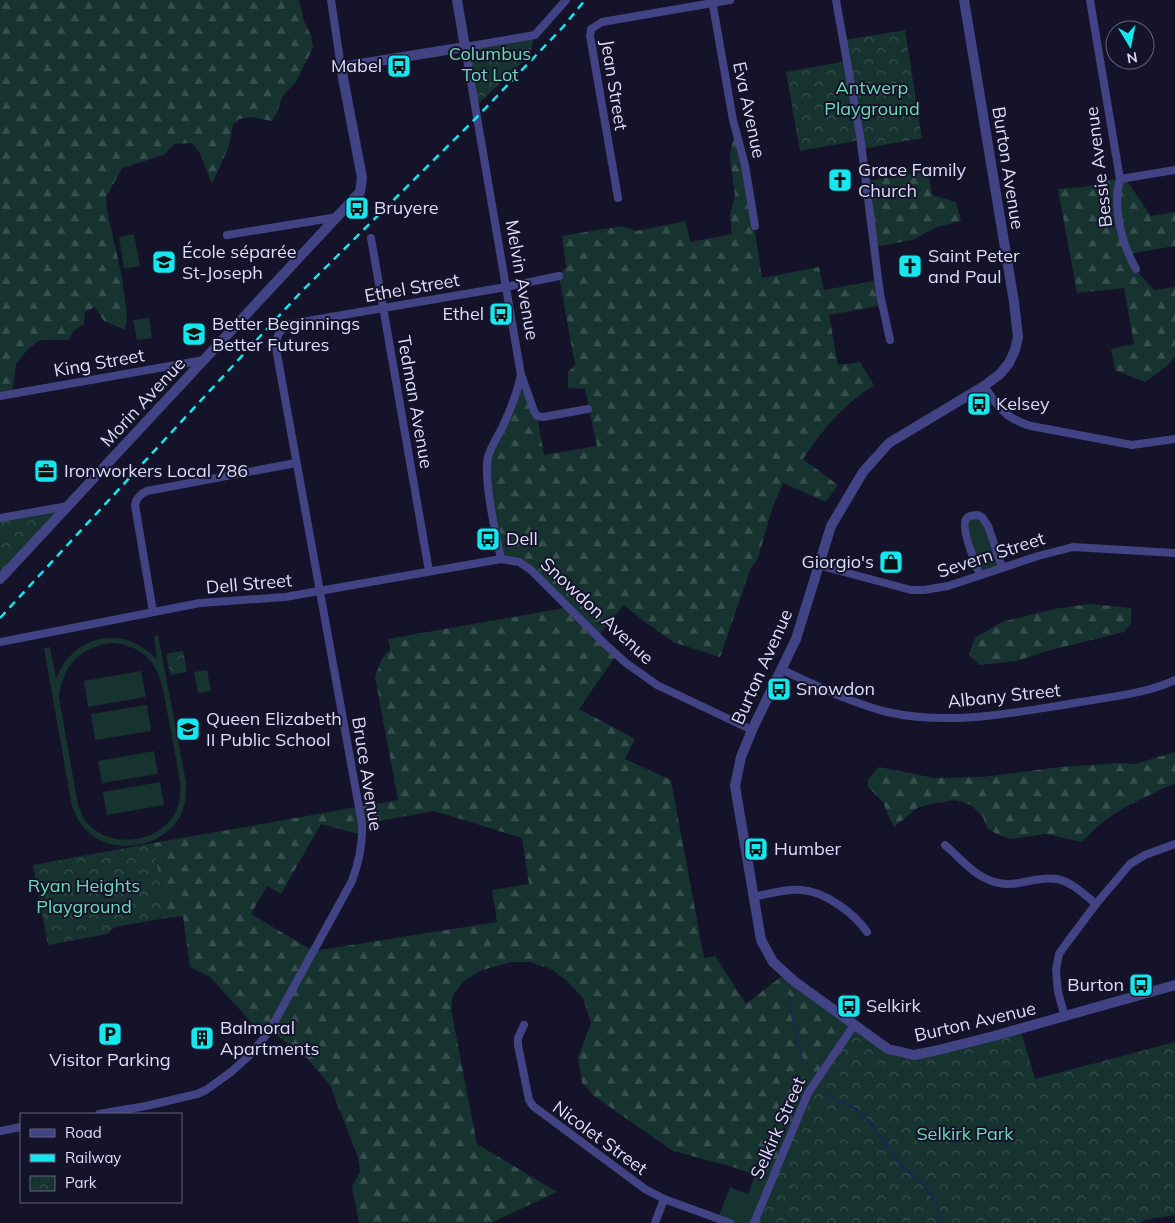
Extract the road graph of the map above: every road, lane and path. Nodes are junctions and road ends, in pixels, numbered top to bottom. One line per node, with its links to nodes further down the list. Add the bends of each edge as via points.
1 (331, 0): 10 (street, Morin Avenue)
2 (458, 0): 9 (street, Melvin Avenue)
3 (566, 0): 9 (street, via 535,35)
4 (730, 0): 8 (street, Jean Street)
5 (836, 0): 23 (street, via 860,135 880,294)
6 (964, 0): 26 (street, Burton Avenue, via 1018,337 1009,363)
7 (1090, 0): 12 (street, Bessie Avenue)
8 (712, 2): 13 (street, Jean Street, via 602,22 591,29); 15 (street, Eva Avenue)
9 (466, 47): 10 (street); 20 (street, Melvin Avenue)
10 (342, 66): 14 (street, Morin Avenue, via 362,186 356,198)
11 (1175, 170): 12 (street)
12 (1120, 179): 18 (street, Bessie Avenue, via 1118,213 1126,248)
13 (618, 198)
14 (338, 217): 16 (street); 24 (street, Morin Avenue)
15 (755, 226)
16 (227, 235)
17 (371, 238): 21 (street, Tedman Avenue)
18 (1136, 269)
19 (560, 276): 20 (street, Ethel Street)
20 (506, 287): 21 (street, Ethel Street); 25 (street, Melvin Avenue)
21 (383, 308): 22 (street, Ethel Street, via 290,324 278,332); 37 (street, Tedman Avenue)
22 (276, 338): 30 (street, Bruce Avenue)
23 (890, 340)
24 (204, 360): 27 (street, King Street); 31 (street, Morin Avenue)
25 (521, 375): 28 (street, via 537,416); 34 (street, Melvin Avenue, via 513,404 487,462 487,481)
26 (984, 386): 29 (street, via 1000,409 1024,424 1132,445); 35 (street, Burton Avenue, via 889,443 875,456 836,515)
27 (0, 396)
28 (588, 409)
29 (1175, 439)
30 (296, 463): 40 (street, Bruce Avenue); 41 (street, via 140,494 135,500 137,522)
31 (68, 506): 32 (street); 39 (street, Morin Avenue)
32 (0, 518)
33 (1175, 553): 36 (street, Severn Street, via 1073,546)
34 (501, 559): 37 (street, Dell Street); 45 (street, Snowdon Avenue, via 519,562 531,570 606,645 645,677)
35 (818, 565): 38 (street, Severn Street, via 911,590 937,589); 43 (street, Burton Avenue, via 802,622)
36 (1002, 567): 38 (street, Severn Street); 38 (street, via 985,521 978,515 966,518 966,535)
37 (429, 571): 40 (street, Dell Street)
38 (980, 575)
39 (0, 579)
40 (320, 591): 41 (street, Dell Street, via 268,599 200,603); 55 (street, Bruce Avenue, via 362,824 360,860 352,881 270,1030 250,1054 220,1080 197,1094)
41 (153, 612): 42 (street, Dell Street)
42 (0, 642)
43 (782, 670): 44 (street, Albany Street, via 887,711 942,718 1034,710 1135,693); 45 (street, Burton Avenue)
44 (1175, 680)
45 (752, 730): 48 (street, Burton Avenue, via 741,757 735,786)
46 (1175, 844): 49 (street, via 1136,860)
47 (945, 845): 49 (street, via 975,871 994,882 1011,885 1056,879 1076,888)
48 (753, 897): 50 (street, via 789,890 812,890 854,916); 54 (street, Burton Avenue, via 761,940 773,962)
49 (1096, 904): 52 (street, via 1066,944 1057,962 1057,986)
50 (867, 932)
51 (1175, 985): 52 (street, Burton Avenue)
52 (1065, 1017): 54 (street, Burton Avenue, via 914,1055 888,1049)
53 (524, 1025): 58 (street, Nicolet Street, via 518,1044 532,1106)
54 (854, 1025): 61 (street, Selkirk Street, via 808,1093)
55 (105, 1113)
56 (20, 1128): 57 (street)
57 (0, 1131)
58 (664, 1200): 59 (street); 60 (street, Nicolet Street)
59 (655, 1223)
60 (730, 1223)
61 (754, 1223)

